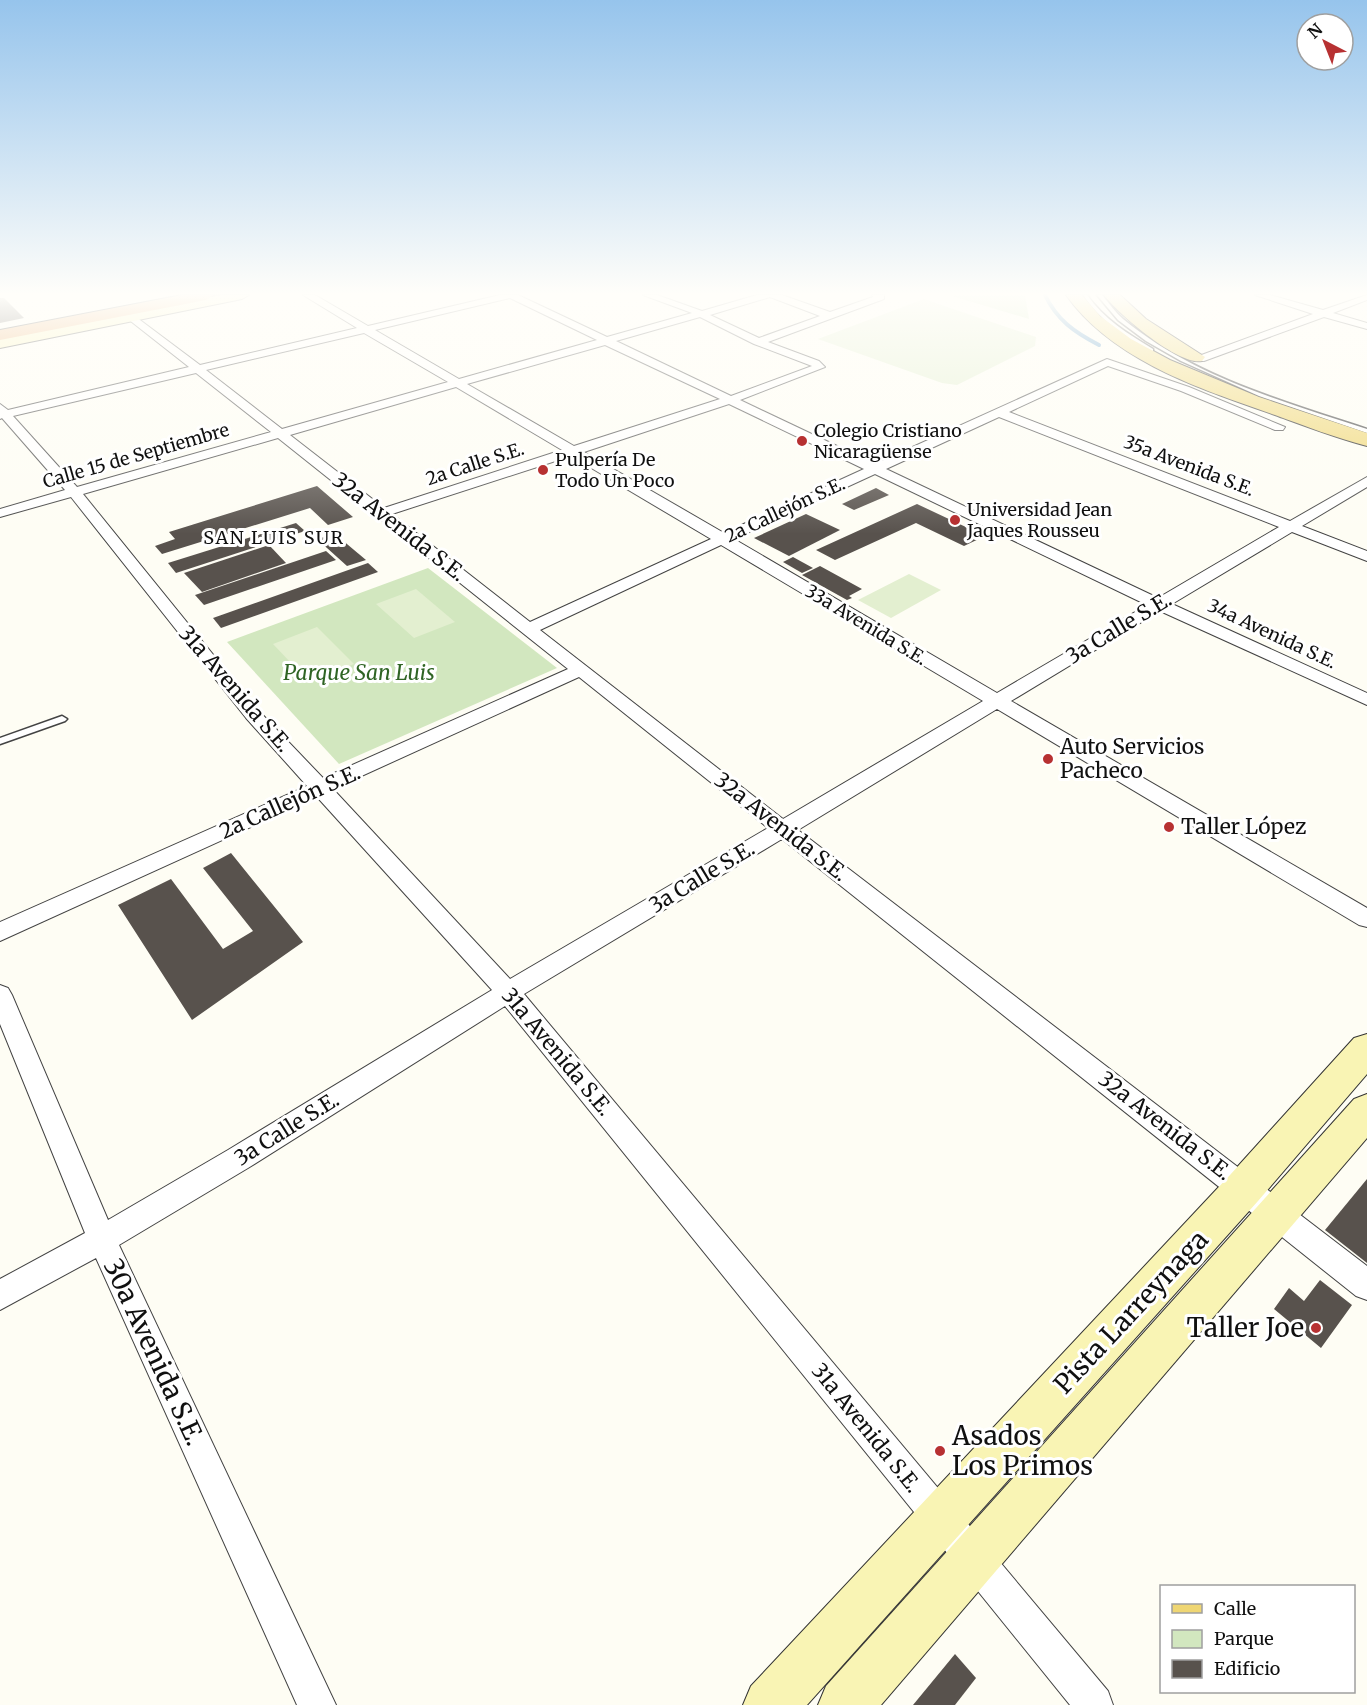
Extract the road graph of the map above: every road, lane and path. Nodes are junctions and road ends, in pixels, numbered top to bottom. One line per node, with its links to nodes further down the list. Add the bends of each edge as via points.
1 (171, 375): 15 (street)
2 (203, 375): 19 (street, 32a Avenida S.E.)
3 (445, 375): 13 (street, 33a Avenida S.E.)
4 (484, 375): 13 (street, Calle 15 de Septiembre)
5 (677, 375): 14 (street, 34a Avenida S.E.)
6 (799, 375): 14 (street, 2a Calle S.E.)
7 (1080, 375): 16 (street, 2a Callejón S.E.)
8 (1143, 375): 18 (street, 2a Callejón S.E.)
9 (1188, 375): 21 (main road)
10 (1201, 375): 20 (lane, via 1253,397)
11 (1216, 375): 20 (lane)
12 (1237, 375): 17 (main road)
13 (458, 382): 19 (street, Calle 15 de Septiembre); 22 (street, 33a Avenida S.E.)
14 (730, 400): 22 (street, 2a Calle S.E.); 23 (street, 34a Avenida S.E.)
15 (2, 412): 25 (street, 31a Avenida S.E.)
16 (998, 412): 23 (street, 2a Callejón S.E.); 28 (street, 35a Avenida S.E.)
17 (1367, 419)
18 (1279, 426)
19 (280, 433): 25 (street, Calle 15 de Septiembre); 27 (street, 32a Avenida S.E.)
20 (1367, 433)
21 (1367, 440)
22 (574, 451): 27 (street, 2a Calle S.E.); 29 (street, 33a Avenida S.E.)
23 (875, 469): 29 (street, 2a Callejón S.E.); 31 (street, 34a Avenida S.E.)
24 (1367, 481): 28 (street, 3a Calle S.E.)
25 (74, 492): 26 (street, Calle 15 de Septiembre); 38 (street, 31a Avenida S.E., via 252,714)
26 (0, 513)
27 (381, 513): 32 (street, 32a Avenida S.E.)
28 (1290, 526): 30 (street, 35a Avenida S.E.); 31 (street, 3a Calle S.E.)
29 (722, 539): 32 (street, 2a Callejón S.E.); 35 (street, 33a Avenida S.E.)
30 (1367, 556)
31 (1158, 603): 34 (street, 34a Avenida S.E.); 35 (street, 3a Calle S.E.)
32 (528, 628): 33 (street, 32a Avenida S.E.)
33 (580, 670): 38 (street, 2a Callejón S.E.); 39 (street, 32a Avenida S.E.)
34 (1367, 700)
35 (997, 703): 39 (street, 3a Calle S.E.); 40 (street, 33a Avenida S.E.)
36 (62, 719): 37 (lane)
37 (0, 741)
38 (321, 788): 41 (street, 2a Callejón S.E.); 42 (street, 31a Avenida S.E.)
39 (783, 830): 42 (street, 3a Calle S.E.); 46 (street, 32a Avenida S.E.)
40 (1367, 920)
41 (0, 932)
42 (508, 992): 47 (street, 3a Calle S.E.); 50 (street, 31a Avenida S.E.)
43 (0, 995): 47 (street, 30a Avenida S.E.)
44 (1367, 1049): 46 (main road, Pista Larreynaga)
45 (1367, 1111): 46 (main road, Pista Larreynaga)
46 (1261, 1201): 48 (street, 32a Avenida S.E.); 50 (main road, Pista Larreynaga); 51 (main road, Pista Larreynaga)
47 (102, 1239): 49 (street, 3a Calle S.E.); 52 (street, 30a Avenida S.E.)
48 (1367, 1285)
49 (0, 1295)
50 (940, 1519): 51 (street, 31a Avenida S.E.); 53 (main road, Pista Larreynaga)
51 (974, 1560): 54 (main road, Pista Larreynaga); 55 (street, 31a Avenida S.E.)
52 (317, 1705)
53 (770, 1705)
54 (845, 1705)
55 (1095, 1705)

